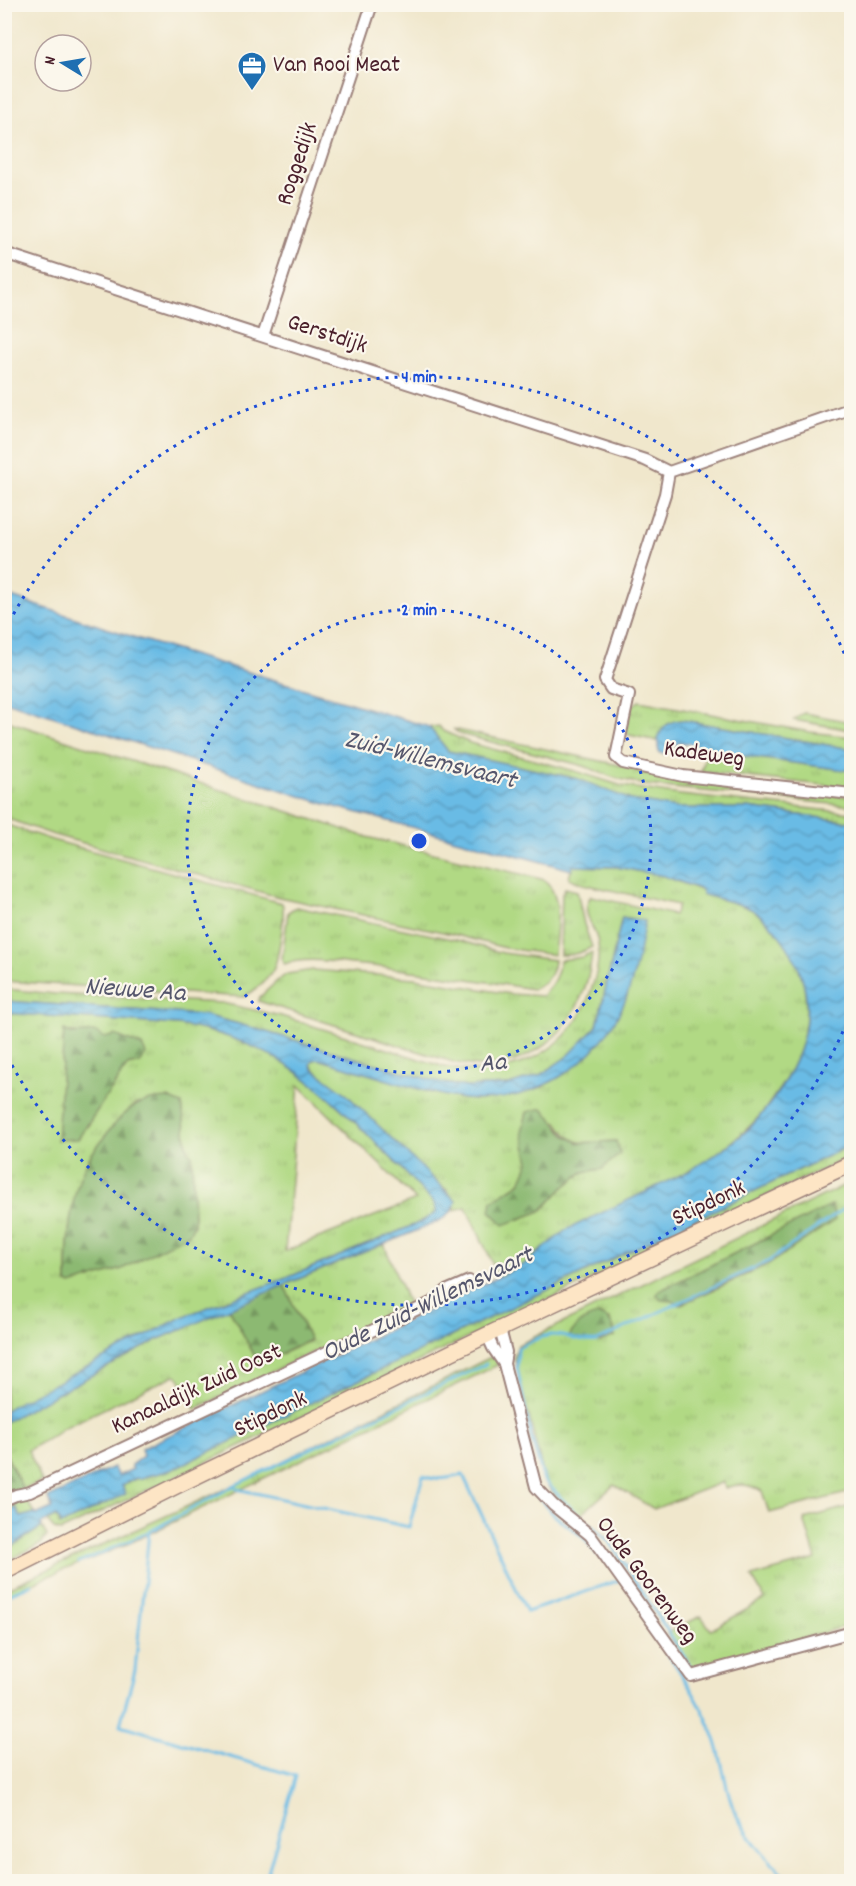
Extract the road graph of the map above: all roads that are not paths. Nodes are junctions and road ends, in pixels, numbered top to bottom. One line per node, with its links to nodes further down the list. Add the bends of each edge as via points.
1 (372, 4): 3 (street, Roggedijk)
2 (4, 253): 3 (street, Gerstdijk)
3 (263, 336): 5 (street, Gerstdijk, via 645,460)
4 (852, 408): 5 (street)
5 (669, 472): 6 (street, Kadeweg, via 666,494 605,680 611,689 629,695 616,757 623,763 683,776)
6 (852, 794)
7 (852, 1163): 9 (main road, Stipdonk)
8 (469, 1281): 10 (street, Kanaaldijk Zuid Oost, via 446,1291 437,1300 30,1492)
9 (493, 1332): 11 (main road, Stipdonk); 12 (street, Oude Goorenweg, via 506,1352 504,1364 537,1486 553,1505 590,1535 691,1676)
10 (4, 1500)
11 (4, 1572)
12 (852, 1632)

